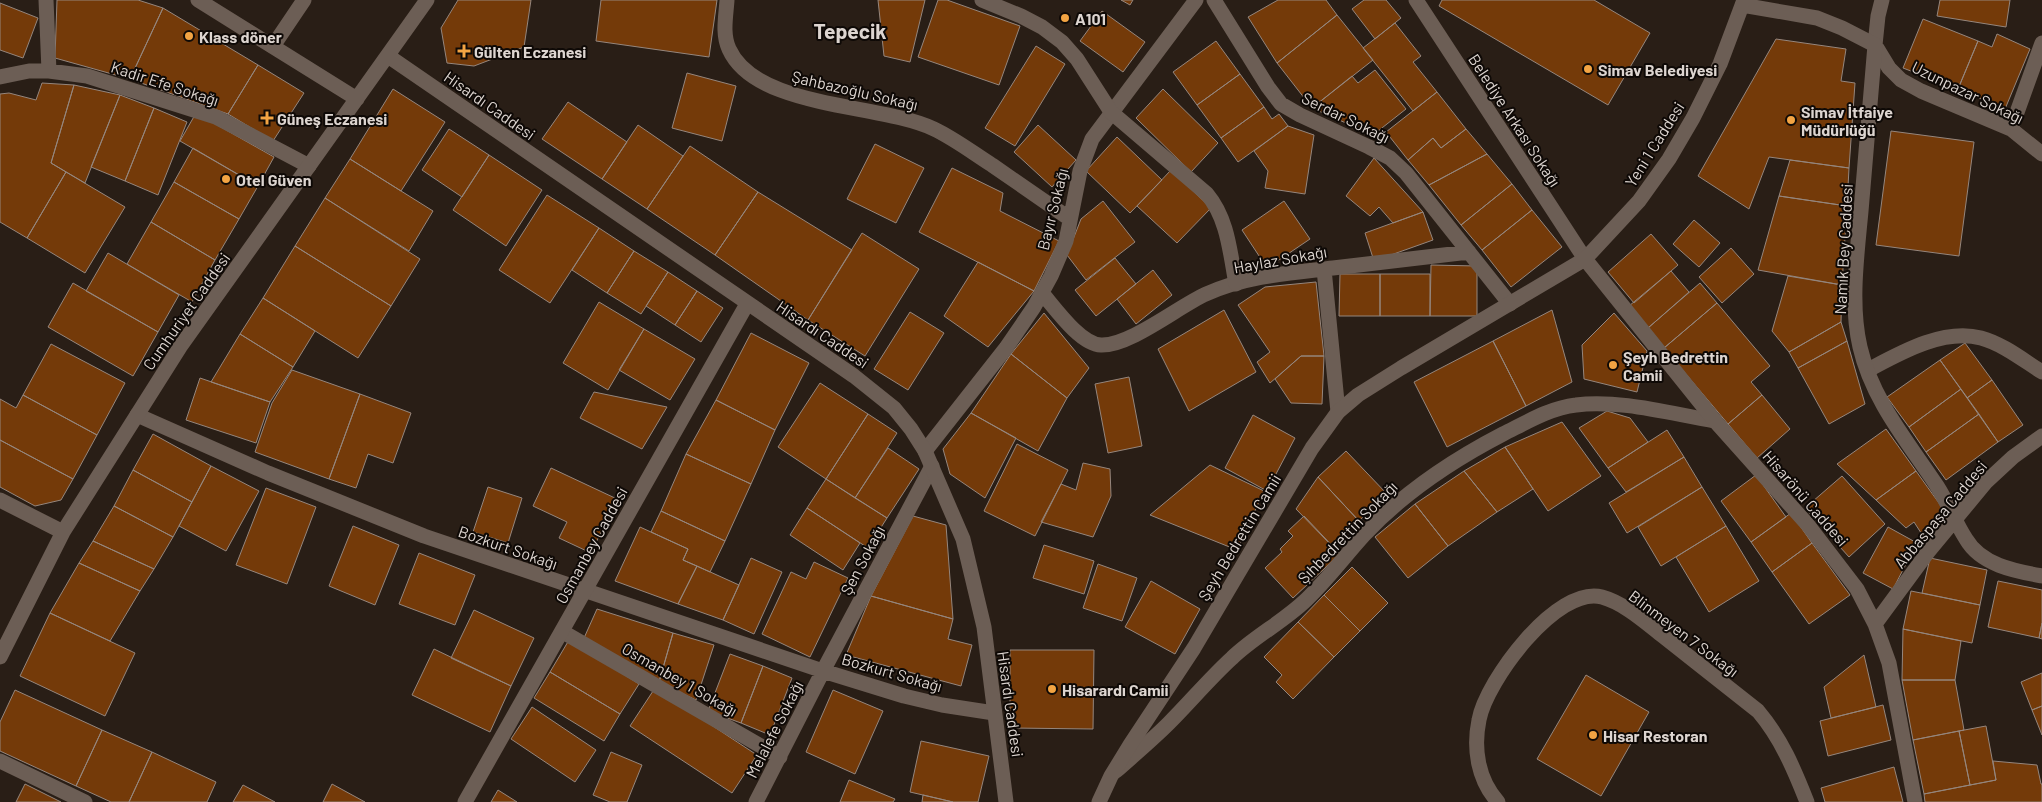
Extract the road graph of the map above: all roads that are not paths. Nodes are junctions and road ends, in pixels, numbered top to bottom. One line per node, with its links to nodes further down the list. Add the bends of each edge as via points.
1 (46, 0): 16 (street)
2 (198, 0): 14 (street)
3 (304, 0): 14 (street)
4 (426, 0): 15 (street, Cumhuriyet Caddesi)
5 (727, 0): 23 (street, Şahbazoğlu Sokağı, via 724,32 728,47 737,63 766,85 832,103 912,119 964,146)
6 (982, 0): 19 (street, via 1042,27 1062,42)
7 (1196, 0): 19 (street, Bayır Sokağı)
8 (1214, 0): 24 (street, Serdar Sokağı, via 1282,104 1300,116 1390,158 1406,173)
9 (1416, 0): 25 (street, Belediye Arkası Sokağı)
10 (1882, 0): 13 (street)
11 (1743, 3): 13 (street, via 1817,18); 25 (street, Yeni 1 Caddesi, via 1720,64 1669,159 1639,201)
12 (2042, 43): 20 (street)
13 (1875, 45): 20 (street, Uzunpazar Sokağı, via 1901,80); 31 (street, Namık Bey Caddesi, via 1855,309 1860,347)
14 (273, 46): 18 (street)
15 (388, 56): 18 (street, Cumhuriyet Caddesi); 29 (street, Hisardı Caddesi)
16 (48, 71): 17 (street, Kadir Efe Sokağı); 22 (street, Kadir Efe Sokağı, via 87,76 216,117)
17 (0, 77)
18 (357, 99): 22 (street, Cumhuriyet Caddesi)
19 (1111, 112): 23 (street, Bayır Sokağı, via 1085,154); 27 (street, via 1214,203 1226,230)
20 (2011, 129): 21 (street, Uzunpazar Sokağı)
21 (2042, 154)
22 (308, 166): 34 (street, Cumhuriyet Caddesi, via 180,347)
23 (1070, 219): 28 (street, Bayır Sokağı, via 1066,240)
24 (1469, 252): 26 (street, Haylaz Sokağı); 30 (street, Serdar Sokağı)
25 (1585, 259): 30 (street, Şeyh Bedrettin Camii); 35 (street, Hisarönü Caddesi)
26 (1324, 269): 27 (street, Haylaz Sokağı); 33 (street)
27 (1236, 284): 28 (street, Haylaz Sokağı, via 1205,294 1132,336 1100,345 1080,334)
28 (1042, 293): 37 (street, Bayır Sokağı, via 1006,348)
29 (747, 304): 37 (street, Hisardı Caddesi, via 894,408); 43 (street, Osmanbey Caddesi)
30 (1510, 304): 33 (street, Şeyh Bedrettin Camii, via 1358,395)
31 (1868, 370): 32 (street, via 1917,346 1962,336 1981,338 2007,349); 40 (street, Namık Bey Caddesi, via 1882,403)
32 (2042, 372)
33 (1338, 412): 51 (street, Şeyh Bedrettin Camii, via 1312,448 1194,648)
34 (137, 415): 41 (street, Cumhuriyet Caddesi); 43 (street, Bozkurt Sokağı, via 345,506)
35 (1714, 421): 44 (street, Hisarönü Caddesi, via 1835,559 1857,588); 51 (street, Şıhbedrettin Sokağı, via 1619,405 1575,405 1529,421 1449,463 1389,511 1305,601 1233,656 1169,723)
36 (2042, 436): 40 (street, Abbaspaşa Caddesi, via 2012,457 1986,482)
37 (925, 451): 38 (street, Hisardı Caddesi)
38 (932, 466): 47 (street, Şen Sokağı); 48 (street, Hisardı Caddesi, via 963,539 974,582 984,627)
39 (0, 500): 41 (street)
40 (1955, 520): 42 (street, Namık Bey Caddesi, via 1979,554 1997,564); 44 (street, Abbaspaşa Caddesi)
41 (63, 532): 46 (street, Cumhuriyet Caddesi)
42 (2042, 576)
43 (586, 592): 45 (street, Osmanbey Caddesi); 47 (street, Bozkurt Sokağı)
44 (1875, 624): 59 (street, Hisarönü Caddesi, via 1889,663)
45 (563, 632): 49 (street, Osmanbey 1 Sokağı); 53 (street, Osmanbey Caddesi)
46 (0, 657)
47 (823, 671): 48 (street, Bozkurt Sokağı, via 904,696); 49 (street, Melalefe Sokağı)
48 (994, 713): 55 (street, Hisardı Caddesi)
49 (780, 757): 54 (street, Melalefe Sokağı)
50 (0, 761): 52 (street)
51 (1111, 776): 56 (street, Şeyh Bedrettin Camii)
52 (85, 802)
53 (465, 802)
54 (756, 802)
55 (1006, 802)
56 (1099, 802)
57 (1498, 802): 58 (street, Blinmeyen 7 Sokağı, via 1483,779 1477,758 1479,718 1487,697 1518,649 1540,625 1560,609 1590,596 1603,597 1638,617 1758,711 1785,749)
58 (1807, 802)
59 (1915, 802)

